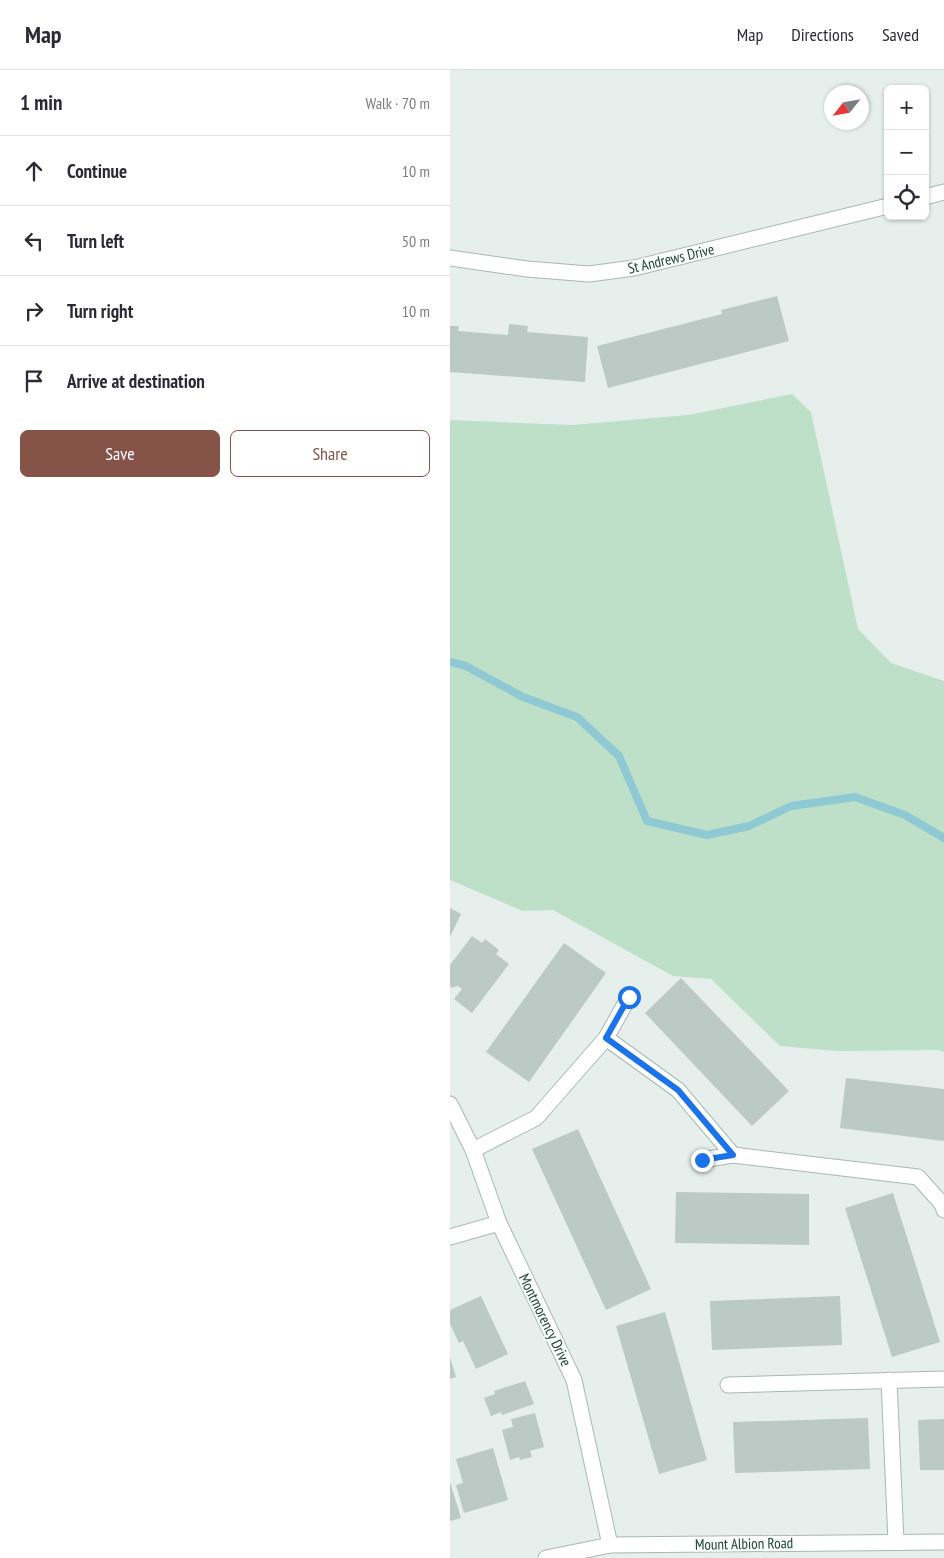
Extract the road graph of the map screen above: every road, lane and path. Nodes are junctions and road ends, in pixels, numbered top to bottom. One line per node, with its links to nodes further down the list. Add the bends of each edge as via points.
1 (944, 192): 2 (street)
2 (929, 196)
3 (884, 207): 4 (street, St Andrews Drive, via 634,268 590,274)
4 (450, 258)
5 (629, 997): 6 (street)
6 (606, 1038): 8 (street, via 536,1118); 9 (street, via 678,1090)
7 (450, 1104): 8 (street, Montmorency Drive)
8 (472, 1150): 12 (street, Montmorency Drive)
9 (733, 1155): 10 (street); 11 (street, via 918,1177)
10 (702, 1160)
11 (944, 1210)
12 (499, 1223): 13 (street); 19 (street, Montmorency Drive, via 574,1380)
13 (450, 1237)
14 (944, 1379): 15 (street)
15 (889, 1380): 16 (street); 17 (street)
16 (728, 1384)
17 (896, 1542): 18 (street, Mount Albion Road); 19 (street, Mount Albion Road)
18 (944, 1542)
19 (610, 1545): 20 (street, Mount Albion Road)
20 (546, 1558)

